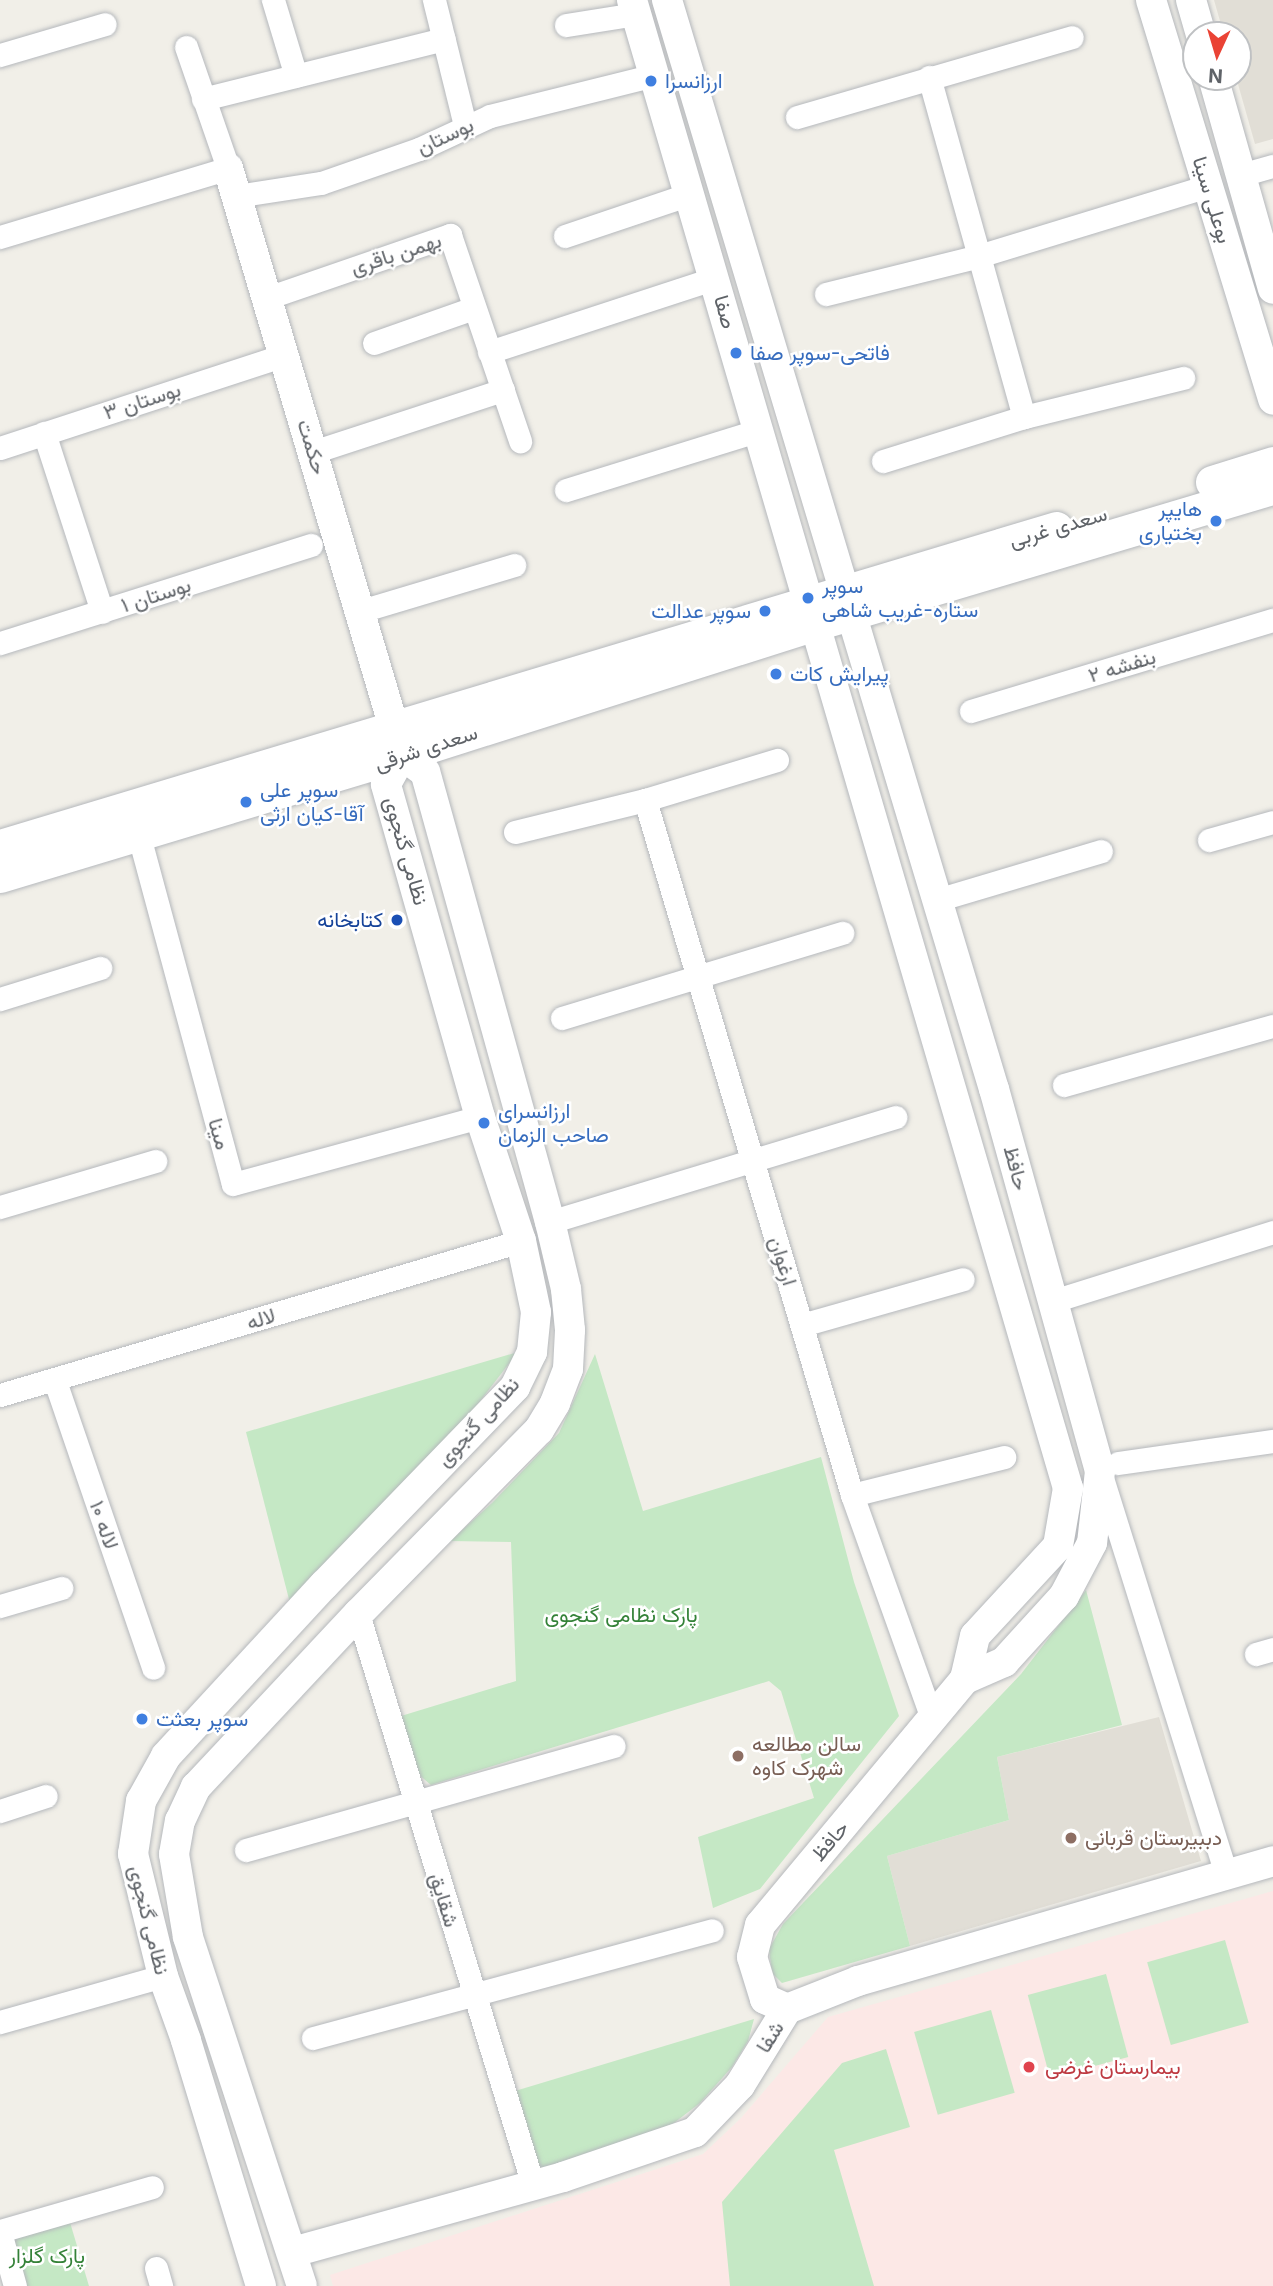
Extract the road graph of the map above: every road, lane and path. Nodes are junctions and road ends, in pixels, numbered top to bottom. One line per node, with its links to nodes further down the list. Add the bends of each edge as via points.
1 (273, 0): 15 (street)
2 (434, 0): 11 (street)
3 (667, 0): 52 (street, صفا)
4 (1151, 0): 24 (street, بوعلی سینا)
5 (1191, 0): 7 (street)
6 (634, 7): 9 (street); 14 (street, صفا)
7 (1197, 21)
8 (104, 23): 13 (street)
9 (566, 25)
10 (1072, 37): 16 (street)
11 (444, 39): 15 (street); 20 (street)
12 (187, 47): 18 (street)
13 (0, 55)
14 (654, 75): 20 (street, بوستان); 25 (street, صفا)
15 (296, 76): 18 (street)
16 (929, 77): 19 (street); 28 (street)
17 (1217, 91): 22 (street, بوعلی سینا)
18 (204, 99): 23 (street)
19 (797, 117)
20 (465, 125): 23 (street, بوستان, via 419,149 321,183)
21 (1273, 166): 22 (street)
22 (1241, 175): 24 (street); 30 (street, بوعلی سینا)
23 (232, 182): 27 (street, بوستان); 32 (street, حکمت)
24 (1208, 186): 28 (street); 39 (street, بوعلی سینا)
25 (690, 194): 26 (street); 29 (street, صفا)
26 (565, 236)
27 (0, 237)
28 (979, 256): 31 (street); 40 (street)
29 (715, 278): 35 (street); 41 (street, صفا)
30 (1273, 289)
31 (826, 294)
32 (267, 298): 33 (street, بهمن باقری, via 450,235); 36 (street, حکمت)
33 (474, 307): 34 (street); 35 (street, بهمن باقری)
34 (374, 343)
35 (489, 352): 38 (street, بهمن باقری)
36 (285, 355): 42 (street, بوستان ۳); 45 (street, حکمت)
37 (1182, 378): 40 (street)
38 (503, 390): 43 (street, بهمن باقری); 45 (street)
39 (1273, 400)
40 (1024, 417): 46 (street)
41 (760, 430): 49 (street); 55 (street, صفا)
42 (44, 433): 44 (street, بوستان ۳); 54 (street)
43 (520, 441)
44 (0, 447)
45 (313, 452): 53 (street, حکمت)
46 (883, 461)
47 (1273, 463): 52 (main road, سعدی غربی)
48 (1273, 488): 52 (main road, سعدی غربی)
49 (566, 490)
50 (311, 545): 54 (street, بوستان ۱)
51 (514, 565): 53 (street)
52 (846, 602): 55 (main road, سعدی شرقی); 69 (street, حافظ)
53 (361, 611): 59 (street, حکمت)
54 (102, 612): 57 (street, بوستان ۱)
55 (813, 612): 59 (main road, سعدی شرقی); 87 (street, حافظ)
56 (1273, 620): 58 (street, بنفشه ۲)
57 (0, 643)
58 (971, 711)
59 (399, 741): 64 (main road, سعدی شرقی); 66 (main road, سعدی شرقی); 78 (street, نظامی گنجوی, via 386,784); 82 (street, نظامی گنجوی, via 425,772)
60 (777, 760): 61 (street)
61 (645, 800): 63 (street); 72 (street, ارغوان)
62 (1273, 822): 65 (street)
63 (515, 832)
64 (139, 836): 68 (main road, سعدی شرقی); 78 (street, مینا, via 233,1184)
65 (1209, 840)
66 (0, 846)
67 (1101, 851): 69 (street)
68 (0, 876)
69 (937, 900): 86 (street, حافظ)
70 (842, 933): 72 (street)
71 (100, 968): 73 (street)
72 (698, 976): 74 (street); 79 (street, ارغوان)
73 (0, 999)
74 (562, 1018)
75 (1273, 1026): 76 (street)
76 (1064, 1085)
77 (895, 1116): 79 (street)
78 (480, 1117): 84 (street, نظامی گنجوی)
79 (752, 1159): 82 (street); 88 (street, ارغوان)
80 (155, 1161): 81 (street)
81 (0, 1207)
82 (550, 1222): 98 (street, نظامی گنجوی, via 570,1329 568,1369 555,1403 540,1430 514,1459)
83 (1273, 1232): 86 (street)
84 (521, 1241): 89 (street, لاله); 95 (street, نظامی گنجوی, via 536,1312 532,1352 515,1387)
85 (963, 1279): 88 (street)
86 (1053, 1301): 87 (street); 93 (street, حافظ)
87 (1018, 1317): 100 (street, حافظ, via 1068,1488 1058,1546 975,1636)
88 (802, 1325): 94 (street, ارغوان)
89 (55, 1381): 90 (street, لاله); 99 (street, لاله ۱۰)
90 (0, 1395)
91 (1273, 1441): 93 (street)
92 (1004, 1457): 94 (street)
93 (1109, 1467): 100 (street, حافظ, via 1091,1543 1064,1596 1004,1661); 108 (street)
94 (852, 1495): 101 (street, ارغوان)
95 (324, 1585): 98 (street); 110 (street, نظامی گنجوی, via 166,1756 141,1801 133,1854)
96 (61, 1588): 97 (street)
97 (0, 1606)
98 (358, 1614): 104 (street, شقایق); 115 (street, نظامی گنجوی, via 196,1787 180,1821 174,1854 188,1937)
99 (153, 1668)
100 (965, 1679): 101 (street, حافظ)
101 (932, 1719): 112 (street, حافظ, via 760,1925 752,1957 765,1999)
102 (614, 1746): 104 (street)
103 (46, 1796): 105 (street)
104 (415, 1802): 106 (street); 111 (street, شقایق)
105 (0, 1811)
106 (246, 1850)
107 (1273, 1861): 108 (street, شفا)
108 (1226, 1874): 112 (street, شفا, via 858,1981)
109 (712, 1930): 111 (street)
110 (163, 1976): 113 (street); 116 (street, نظامی گنجوی)
111 (473, 1996): 114 (street); 117 (street, شقایق)
112 (787, 2009): 117 (street, شفا, via 740,2085 695,2132)
113 (0, 2022)
114 (313, 2038)
115 (241, 2097): 116 (street); 120 (street, نظامی گنجوی)
116 (207, 2109): 122 (street, نظامی گنجوی)
117 (533, 2185): 120 (street, شفا)
118 (152, 2187): 119 (street)
119 (0, 2231): 121 (street)
120 (293, 2252): 123 (street, نظامی گنجوی)
121 (15, 2286)
122 (261, 2286)
123 (302, 2286)

